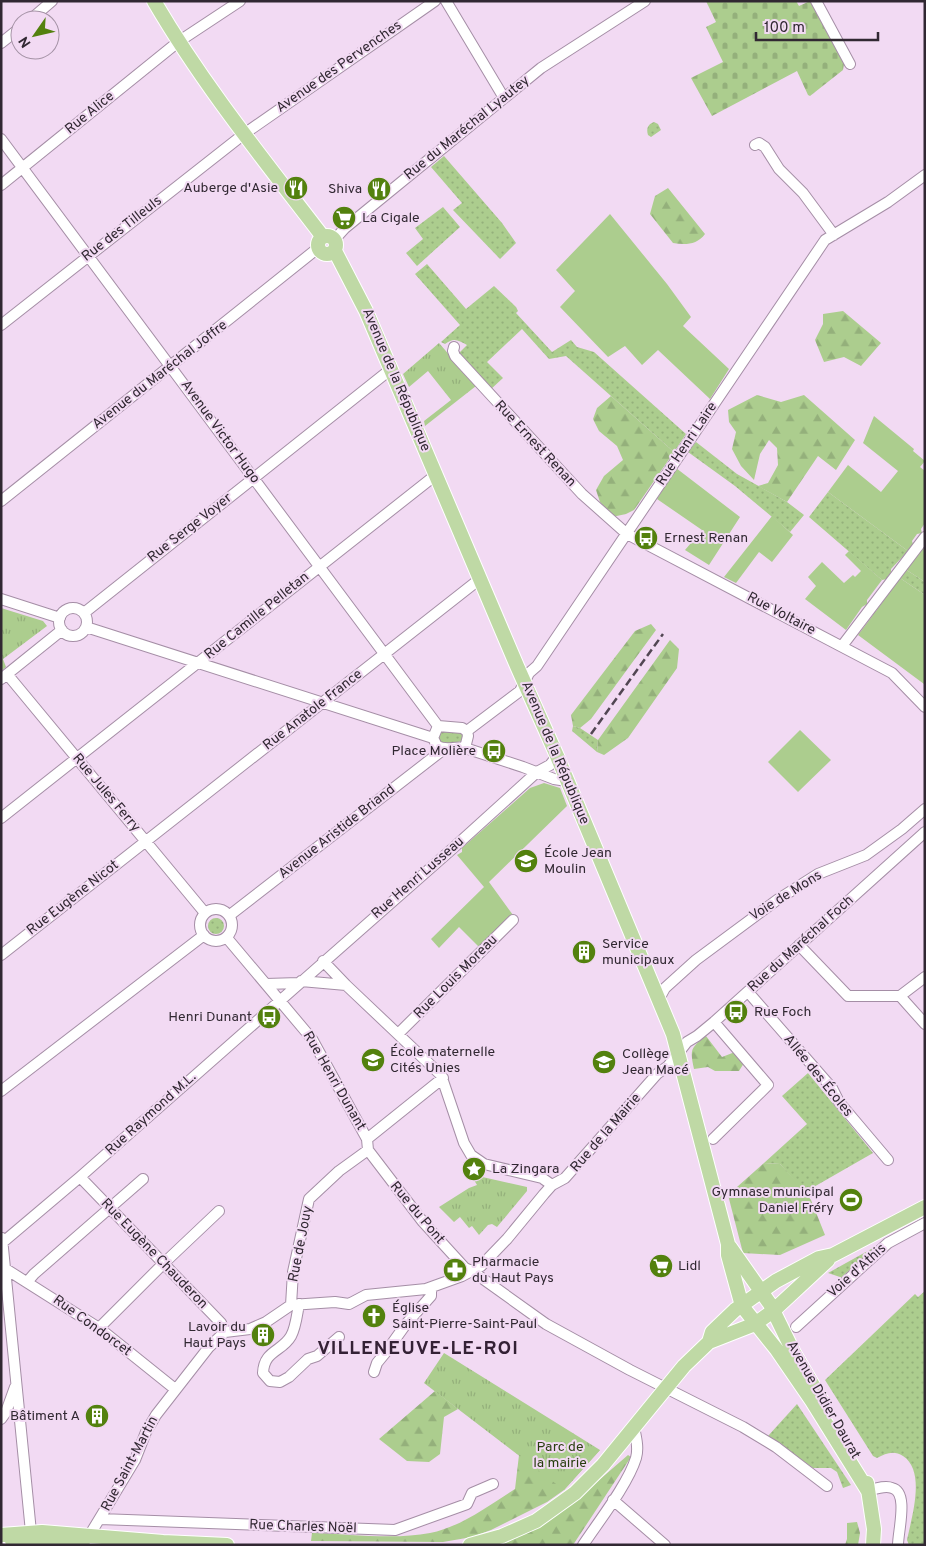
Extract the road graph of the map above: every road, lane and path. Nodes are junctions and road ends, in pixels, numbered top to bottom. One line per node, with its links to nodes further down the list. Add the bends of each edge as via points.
1 (52, 1): 8 (street)
2 (154, 1): 9 (main road, Avenue de la République)
3 (240, 1): 9 (street, Rue Alice)
4 (435, 1): 12 (street, Avenue des Pervenches)
5 (446, 1): 11 (street)
6 (644, 1): 11 (street, Rue du Maréchal Lyautey, via 541,68)
7 (816, 1): 10 (street)
8 (42, 10)
9 (178, 42): 12 (main road, Avenue de la République); 15 (street, Rue Alice)
10 (850, 64)
11 (504, 98): 19 (street, Rue du Maréchal Lyautey)
12 (244, 134): 19 (main road, Avenue de la République); 20 (street, Rue des Tilleuls)
13 (1, 138): 15 (street, Avenue Victor Hugo)
14 (756, 144): 18 (street, via 765,147 779,169 803,193)
15 (22, 167): 17 (street, Rue Alice); 20 (street, Avenue Victor Hugo)
16 (925, 175): 18 (street, Rue Henri Laire)
17 (1, 185)
18 (834, 235): 28 (street, Rue Henri Laire, via 825,240)
19 (328, 244): 23 (street, Avenue du Maréchal Joffre); 24 (main road, Avenue de la République, via 366,311)
20 (88, 256): 21 (street, Rue des Tilleuls); 23 (street, Avenue Victor Hugo)
21 (1, 325)
22 (454, 347): 28 (street, Rue Ernest Renan, via 455,356 582,494)
23 (171, 366): 26 (street, Avenue Victor Hugo); 27 (street, Avenue du Maréchal Joffre)
24 (391, 369): 25 (main road, Avenue de la République); 26 (street, Rue Serge Voyer)
25 (437, 474): 30 (street, Rue Camille Pelletan); 31 (main road, Avenue de la République)
26 (254, 478): 30 (street, Avenue Victor Hugo); 33 (street, Rue Serge Voyer)
27 (1, 501)
28 (628, 534): 37 (street, Rue Voltaire); 41 (street, Rue Henri Laire)
29 (925, 537): 37 (street)
30 (320, 566): 38 (street, Avenue Victor Hugo); 39 (street, Rue Camille Pelletan)
31 (480, 578): 38 (street, Rue Anatole France); 41 (main road, Avenue de la République)
32 (1, 599): 34 (street)
33 (84, 613): 34 (street, via 70,608); 35 (street)
34 (60, 618): 36 (street)
35 (86, 627): 36 (street, via 75,636); 39 (street)
36 (62, 630): 40 (street)
37 (842, 646): 43 (street, Rue Voltaire, via 892,673)
38 (385, 654): 42 (street, Rue Anatole France); 44 (street, Avenue Victor Hugo)
39 (199, 663): 42 (street); 50 (street, Rue Camille Pelletan)
40 (4, 676): 50 (street, Rue Jules Ferry)
41 (525, 682): 45 (street, Rue Henri Laire, via 517,693); 49 (main road, Avenue de la République)
42 (323, 702): 46 (street); 56 (street, Rue Anatole France)
43 (925, 707)
44 (438, 726): 45 (street); 46 (street)
45 (467, 731): 47 (street)
46 (433, 738): 48 (street)
47 (465, 748): 48 (street, via 458,746); 51 (street)
48 (444, 750): 58 (street, Avenue Aristide Briand)
49 (557, 756): 51 (street, Rue Henri Lusseau); 52 (main road, Avenue de la République)
50 (77, 758): 54 (street, Rue Camille Pelletan); 56 (street, Rue Jules Ferry)
51 (537, 772): 52 (street); 64 (street, Rue Henri Lusseau)
52 (567, 781): 71 (main road, Avenue de la République)
53 (925, 809): 71 (street, Voie de Mons, via 866,855 818,874 755,915 696,960 665,988)
54 (1, 818)
55 (925, 832): 62 (street, Rue du Maréchal Foch)
56 (146, 841): 57 (street, Rue Jules Ferry); 63 (street, Rue Eugène Nicot)
57 (205, 913): 58 (street, via 218,908); 60 (street, via 200,922)
58 (230, 915): 61 (street, via 232,930)
59 (513, 920): 75 (street, Rue Louis Moreau)
60 (204, 935): 61 (street, via 216,941); 78 (street)
61 (226, 938): 67 (street)
62 (799, 945): 69 (street, Rue du Maréchal Foch); 70 (street, via 848,996)
63 (1, 954)
64 (323, 961): 66 (street, Rue Henri Lusseau); 68 (street)
65 (925, 977): 70 (street)
66 (300, 982): 67 (street); 68 (street); 72 (street, Rue Raymond M.L.)
67 (266, 984): 72 (street)
68 (346, 986): 75 (street)
69 (748, 992): 73 (street, Rue du Maréchal Foch); 82 (street, Allée des Écoles, via 832,1088 839,1102)
70 (900, 996): 74 (street)
71 (659, 999): 76 (main road, Avenue de la République)
72 (280, 1000): 79 (street, Rue Henri Dunant, via 312,1039); 83 (street, Rue Raymond M.L.)
73 (714, 1022): 76 (street, Rue du Maréchal Foch, via 687,1042); 80 (street, via 768,1084)
74 (925, 1024)
75 (398, 1034): 77 (street)
76 (678, 1055): 85 (street, Rue de la Mairie, via 657,1074 566,1178); 91 (main road, Avenue de la République)
77 (443, 1078): 79 (street); 85 (street, via 471,1155 484,1164 542,1178)
78 (1, 1091)
79 (367, 1139): 81 (street)
80 (713, 1139)
81 (368, 1150): 95 (street, Rue du Pont, via 423,1222 465,1268); 99 (street, Rue de Jouy, via 339,1171 310,1199 293,1272)
82 (888, 1160)
83 (80, 1177): 87 (street, Rue Eugène Chauderon); 90 (street, Rue Raymond M.L.)
84 (143, 1179): 87 (street)
85 (552, 1185): 95 (street, Rue de la Mairie, via 481,1266)
86 (925, 1207): 92 (main road)
87 (109, 1208): 93 (street, Rue Eugène Chauderon); 96 (street)
88 (219, 1212): 93 (street)
89 (925, 1223): 103 (street, Voie d'Athis, via 888,1243)
90 (2, 1239): 94 (street)
91 (728, 1244): 98 (main road, Avenue Didier Daurat); 100 (main road, Avenue de la République)
92 (833, 1255): 98 (main road, via 820,1258); 101 (main road)
93 (163, 1264): 104 (street); 105 (street, Rue Eugène Chauderon, via 221,1323)
94 (3, 1267): 96 (street, Rue Condorcet); 109 (street)
95 (472, 1271): 97 (street); 111 (street, Rue du Pont, via 546,1324)
96 (28, 1281): 104 (street, Rue Condorcet)
97 (431, 1288): 99 (street, via 366,1295 349,1304); 108 (street, via 431,1296 406,1324)
98 (760, 1292): 100 (main road); 101 (main road, Avenue Didier Daurat)
99 (295, 1305): 105 (street, via 266,1322); 106 (street, Rue de Jouy, via 292,1334 265,1360 263,1373 270,1381 280,1382 289,1377)
100 (742, 1306): 102 (main road, Avenue de la République); 107 (main road, via 712,1332)
101 (773, 1311): 102 (main road); 117 (main road, Avenue Didier Daurat, via 794,1353 866,1474)
102 (755, 1324): 107 (main road); 117 (main road, Avenue Didier Daurat, via 812,1401)
103 (796, 1327)
104 (99, 1328): 110 (street, Rue Condorcet)
105 (225, 1332): 110 (street, Rue Saint-Martin)
106 (339, 1337)
107 (709, 1342): 111 (main road)
108 (374, 1372)
109 (16, 1384): 112 (street); 113 (street)
110 (175, 1389): 119 (street, Rue Saint-Martin, via 150,1424 135,1460)
111 (666, 1389): 114 (main road); 116 (street, Rue du Pont, via 767,1442)
112 (3, 1415): 113 (street)
113 (22, 1418): 121 (street)
114 (634, 1427): 118 (street, via 637,1457); 125 (main road, via 603,1465 554,1509 502,1536)
115 (492, 1484): 119 (street, Rue Charles Noël, via 472,1493 467,1504 394,1530)
116 (827, 1486)
117 (868, 1491): 128 (main road, Avenue Didier Daurat, via 872,1506); 129 (street, via 893,1488 898,1492 902,1502)
118 (613, 1500): 126 (street); 127 (street)
119 (100, 1519): 123 (street, Rue Saint-Martin)
120 (1, 1535): 121 (main road)
121 (38, 1535): 122 (main road, via 19,1541); 123 (main road)
122 (1, 1540)
123 (86, 1542): 124 (main road)
124 (227, 1545)
125 (470, 1545)
126 (583, 1545)
127 (665, 1545)
128 (873, 1545)
129 (898, 1545)

